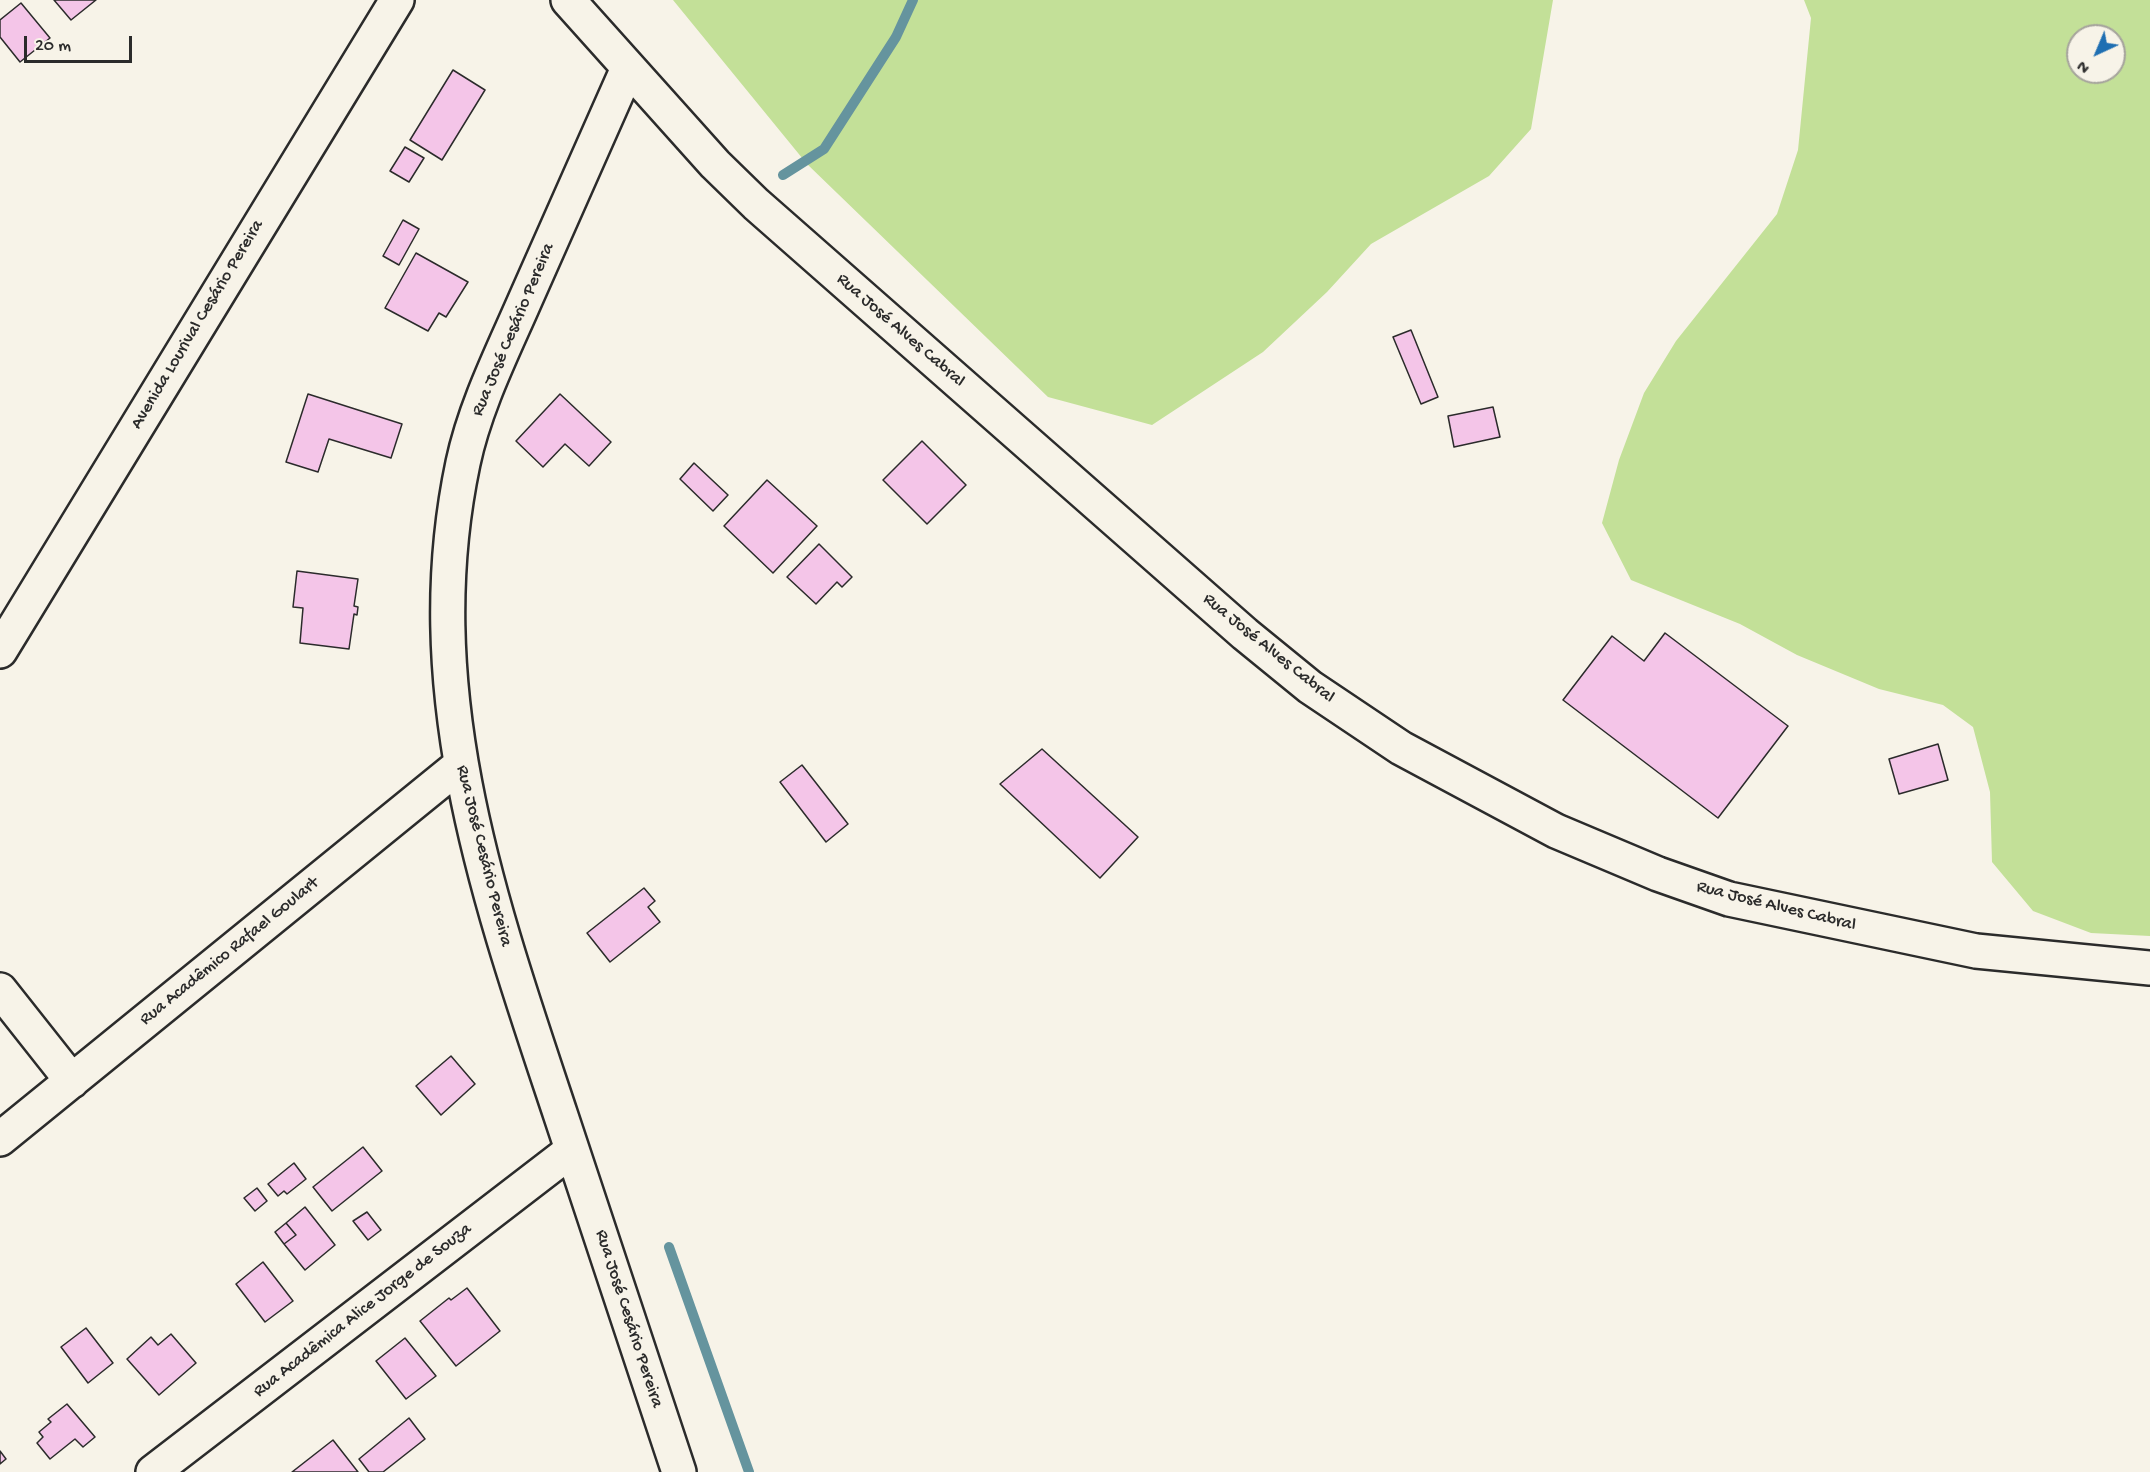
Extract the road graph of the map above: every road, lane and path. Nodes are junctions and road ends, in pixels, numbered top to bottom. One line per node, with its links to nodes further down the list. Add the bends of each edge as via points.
1 (397, 0): 4 (street, Avenida Lourival Cesário Pereira)
2 (568, 0): 3 (street, Rua José Alves Cabral)
3 (628, 68): 5 (street, Rua José Cesário Pereira, via 486,388 464,459 451,528 448,608 450,687); 6 (street, Rua José Alves Cabral, via 715,164 791,235 1245,634 1310,687 1401,748 1556,831 1729,899 1976,951)
4 (0, 651)
5 (459, 765): 8 (street, Rua Acadêmico Rafael Goulart); 10 (street, Rua José Cesário Pereira, via 482,865 514,975)
6 (2150, 968)
7 (0, 990): 8 (street)
8 (72, 1081): 9 (street, Rua Acadêmico Rafael Goulart)
9 (0, 1139)
10 (572, 1150): 11 (street, Rua Acadêmica Alice Jorge de Souza); 12 (street, Rua José Cesário Pereira)
11 (153, 1472)
12 (679, 1472)

